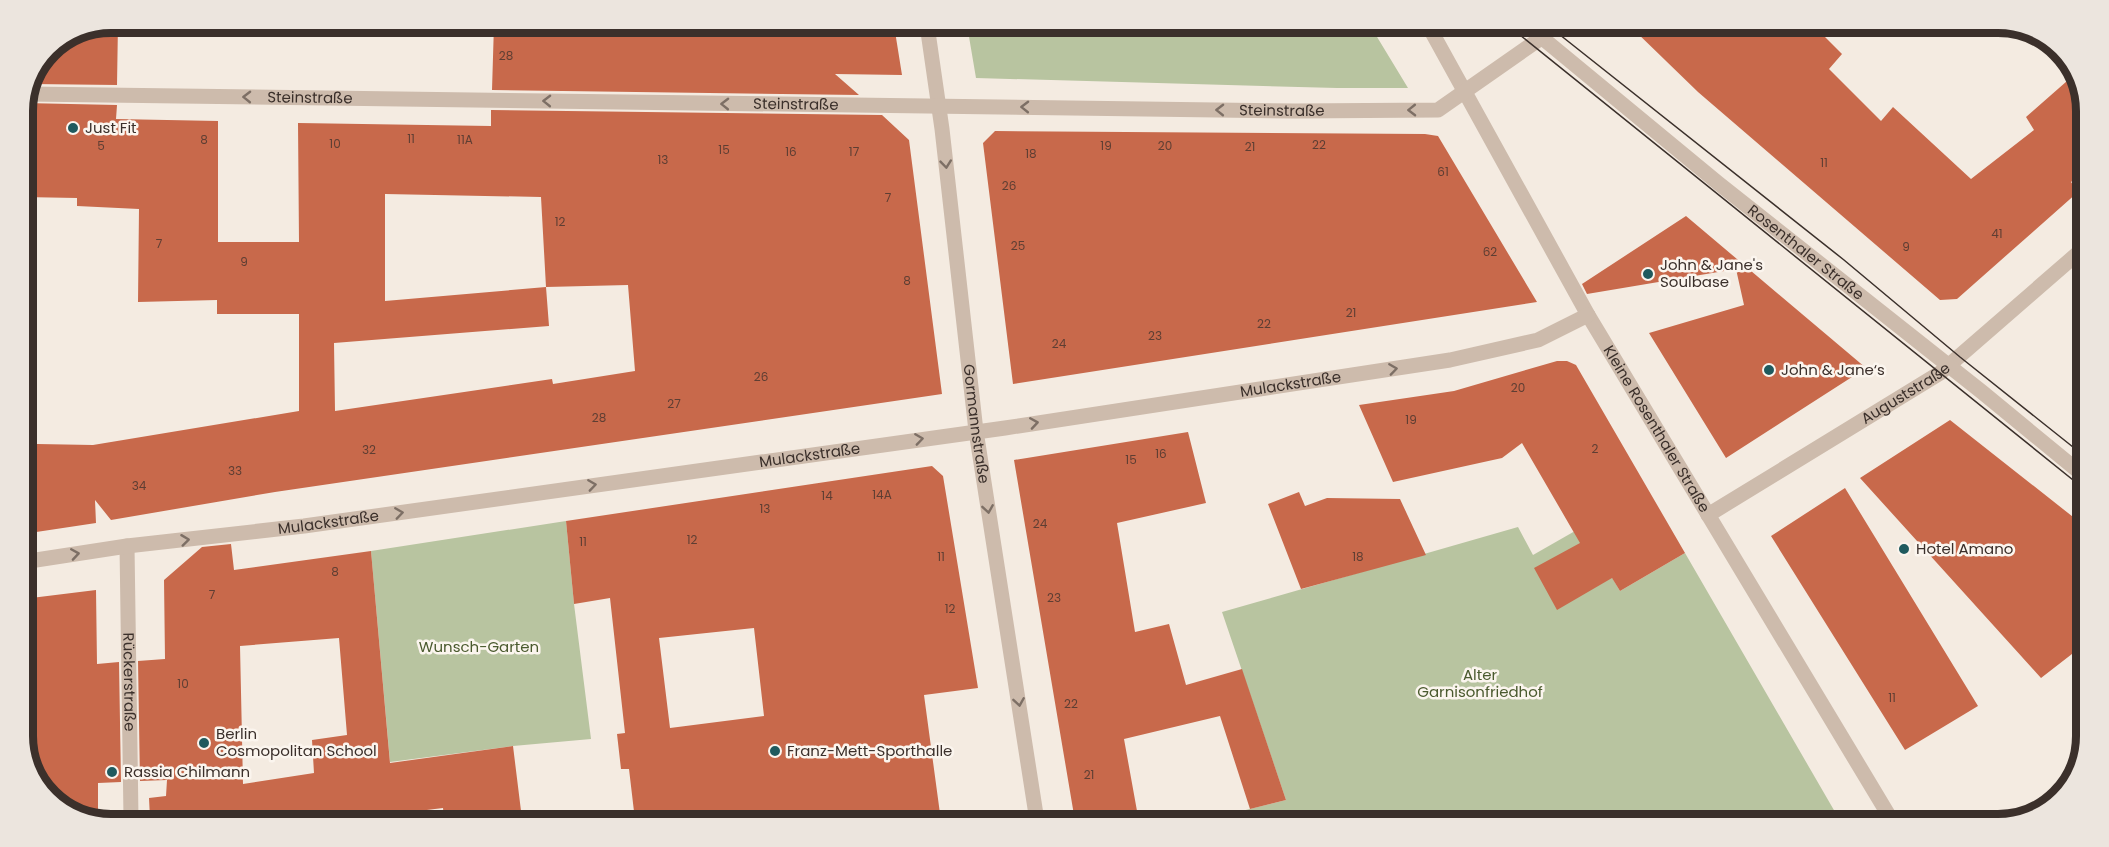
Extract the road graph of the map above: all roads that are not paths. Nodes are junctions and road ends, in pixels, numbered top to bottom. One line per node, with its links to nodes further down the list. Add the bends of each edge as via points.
1 (928, 33): 7 (street, Gormannstraße)
2 (1432, 33): 5 (street, Kleine Rosenthaler Straße)
3 (1536, 33): 4 (street, Rosenthaler Straße)
4 (1541, 38): 5 (street, Steinstraße); 10 (street, Rosenthaler Straße)
5 (1465, 91): 7 (street, Steinstraße, one-way to 7, via 1438,110); 9 (street, Kleine Rosenthaler Straße)
6 (36, 94): 7 (street, Steinstraße, one-way to 6)
7 (939, 106): 11 (street, Gormannstraße, one-way to 11)
8 (2076, 255): 10 (street, Auguststraße)
9 (1588, 315): 11 (street, Mulackstraße, one-way to 9, via 1450,360 1538,340); 13 (street, Kleine Rosenthaler Straße)
10 (1948, 366): 12 (street, Rosenthaler Straße); 13 (street, Auguststraße)
11 (976, 431): 14 (street, Mulackstraße, one-way to 11, via 304,526); 17 (street, Gormannstraße, one-way to 17)
12 (2076, 469)
13 (1708, 515): 18 (street, Kleine Rosenthaler Straße)
14 (127, 546): 15 (street, Mulackstraße, one-way to 14); 16 (street, Rückerstraße)
15 (33, 560)
16 (131, 814)
17 (1036, 814)
18 (1888, 814)

